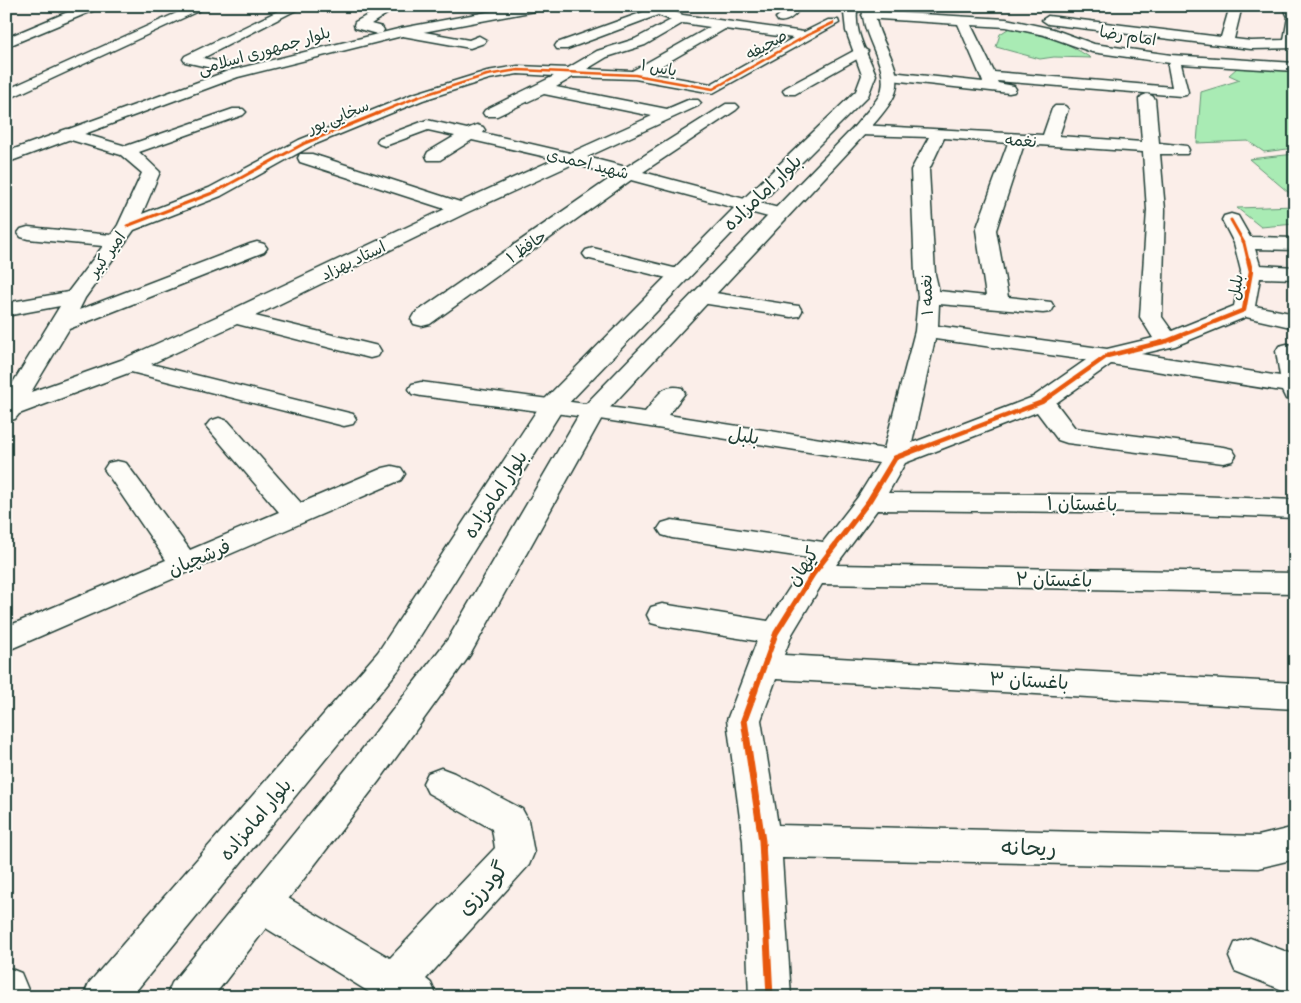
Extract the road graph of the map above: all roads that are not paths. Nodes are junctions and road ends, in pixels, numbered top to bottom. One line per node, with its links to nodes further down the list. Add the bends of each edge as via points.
1 (93, 6): 24 (street)
2 (203, 6): 40 (street)
3 (298, 6): 30 (street, via 190,59)
4 (393, 6): 19 (street, via 360,25)
5 (474, 6): 14 (street)
6 (500, 6): 14 (street, بلوار جمهوری اسلامی)
7 (540, 6): 20 (street, بلوار جمهوری اسلامی)
8 (1236, 6): 23 (street)
9 (651, 8): 15 (street); 26 (street)
10 (1293, 14): 25 (street)
11 (854, 15): 12 (street, امام رضا); 16 (street, امام رضا); 21 (street, صحیفه); 28 (street, بلوار امامزاده); 34 (street, via 870,29)
12 (791, 17)
13 (1016, 17): 16 (street, امام رضا); 18 (street); 27 (street, امام رضا)
14 (436, 19): 19 (street, بلوار جمهوری اسلامی)
15 (681, 19): 17 (street); 32 (street, via 640,42 602,54)
16 (963, 20): 35 (street)
17 (722, 25): 21 (street); 33 (street)
18 (1107, 27): 23 (street); 27 (street)
19 (377, 30): 30 (street, بلوار جمهوری اسلامی)
20 (402, 32): 22 (street, via 470,44); 51 (street, بلوار جمهوری اسلامی, via 233,74)
21 (806, 36): 37 (street, صحیفه)
22 (479, 40)
23 (1226, 42): 25 (street)
24 (6, 43)
25 (1292, 44)
26 (562, 46)
27 (1092, 48): 31 (street, امام رضا, via 1171,59)
28 (861, 51): 38 (street); 64 (street, بلوار امامزاده, via 869,75 863,93)
29 (1175, 66): 35 (street, via 1181,92)
30 (225, 67): 55 (street, بلوار جمهوری اسلامی)
31 (1295, 67)
32 (570, 72): 33 (street, یاس ۱); 36 (street); 69 (street, سخایی پور, via 518,70 487,75 418,97 305,143 215,192)
33 (635, 75): 37 (street, یاس ۱)
34 (891, 76): 35 (street); 48 (street, بلوار امامزاده, via 887,96)
35 (990, 81): 39 (street)
36 (542, 89): 46 (street); 47 (street)
37 (713, 89)
38 (790, 91)
39 (1038, 94)
40 (6, 96)
41 (1147, 98): 56 (street)
42 (693, 103): 47 (street, استاد بهزاد)
43 (731, 107): 63 (street, حافظ ۱)
44 (1060, 109): 54 (street)
45 (238, 112): 58 (street)
46 (491, 113)
47 (668, 114): 62 (street, استاد بهزاد)
48 (860, 130): 49 (street, نغمه); 66 (street, بلوار امامزاده)
49 (952, 130): 52 (street, نغمه); 79 (street, نغمه ۱, via 920,170)
50 (473, 132): 53 (street, شهید احمدی, via 427,125); 59 (street); 62 (street, شهید احمدی)
51 (67, 134): 58 (street, امیر کبیر); 60 (street, بلوار جمهوری اسلامی)
52 (1017, 140): 54 (street, نغمه); 80 (street, via 986,230)
53 (386, 141)
54 (1049, 142): 56 (street, نغمه)
55 (6, 144)
56 (1150, 149): 57 (street, نغمه); 90 (street, via 1156,210 1151,317)
57 (1181, 150)
58 (126, 151): 69 (street, امیر کبیر, via 151,172)
59 (434, 156)
60 (6, 158)
61 (306, 158): 65 (street)
62 (572, 158): 63 (street, شهید احمدی); 65 (street, استاد بهزاد)
63 (629, 173): 64 (street, شهید احمدی); 86 (street, حافظ ۱)
64 (747, 206): 66 (street, شهید احمدی); 76 (street, بلوار امامزاده)
65 (461, 208): 85 (street, استاد بهزاد)
66 (779, 214): 78 (street, بلوار امامزاده)
67 (1231, 220): 70 (street, بلبل)
68 (28, 233): 69 (street)
69 (121, 234): 77 (street, امیر کبیر)
70 (1244, 243): 71 (street); 74 (street, بلبل)
71 (1295, 244)
72 (257, 248): 88 (street)
73 (593, 254): 76 (street)
74 (1252, 271): 75 (street); 83 (street, بلبل)
75 (1295, 273)
76 (679, 275): 99 (street, بلوار امامزاده)
77 (75, 297): 82 (street); 88 (street, امیر کبیر)
78 (703, 297): 84 (street); 101 (street, بلوار امامزاده)
79 (929, 297): 80 (street); 89 (street, نغمه ۱)
80 (998, 303): 81 (street)
81 (1043, 307)
82 (6, 310)
83 (1244, 310): 87 (street); 90 (street, بلبل)
84 (791, 311)
85 (235, 317): 91 (street); 94 (street, استاد بهزاد)
86 (422, 318)
87 (1295, 321)
88 (61, 325): 100 (street, امیر کبیر)
89 (926, 332): 93 (street); 106 (street, نغمه ۱)
90 (1167, 341): 93 (street)
91 (370, 351)
92 (1287, 351): 96 (street)
93 (1107, 356): 96 (street); 98 (street)
94 (129, 365): 100 (street, استاد بهزاد); 102 (street)
95 (421, 389): 99 (street, بلبل)
96 (1294, 389)
97 (673, 393): 103 (street)
98 (1042, 402): 105 (street, via 1067,434); 106 (street)
99 (552, 406): 101 (street, بلبل); 130 (street, بلوار امامزاده, via 389,660)
100 (7, 411)
101 (593, 411): 103 (street, بلبل); 124 (street, بلوار امامزاده, via 459,647)
102 (344, 419)
103 (651, 421): 106 (street, بلبل)
104 (219, 426): 111 (street)
105 (1223, 455)
106 (895, 458): 109 (street, کیهان)
107 (117, 469): 113 (street)
108 (392, 474): 111 (street, فرشچیان)
109 (869, 501): 110 (street, باغستان ۱, via 1168,504); 114 (street, کیهان)
110 (1295, 509)
111 (296, 515): 113 (street, فرشچیان)
112 (672, 529): 114 (street, باغستان ۲)
113 (184, 563): 118 (street, فرشچیان)
114 (821, 563): 115 (street, باغستان ۲); 117 (street, کیهان)
115 (1295, 583)
116 (662, 615): 117 (street)
117 (776, 633): 119 (street, کیهان)
118 (6, 640)
119 (764, 666): 120 (street, باغستان ۳); 122 (street, کیهان, via 744,720)
120 (1295, 696)
121 (441, 783): 128 (street, گودرزی, via 509,820 515,853)
122 (762, 840): 123 (street, ریحانه, via 1258,852); 132 (street, کیهان)
123 (1295, 842)
124 (262, 904): 128 (street); 131 (street, بلوار امامزاده)
125 (1250, 957): 126 (street)
126 (1295, 975)
127 (6, 987): 129 (street)
128 (405, 990)
129 (10, 997)
130 (104, 997)
131 (187, 997)
132 (770, 997)

